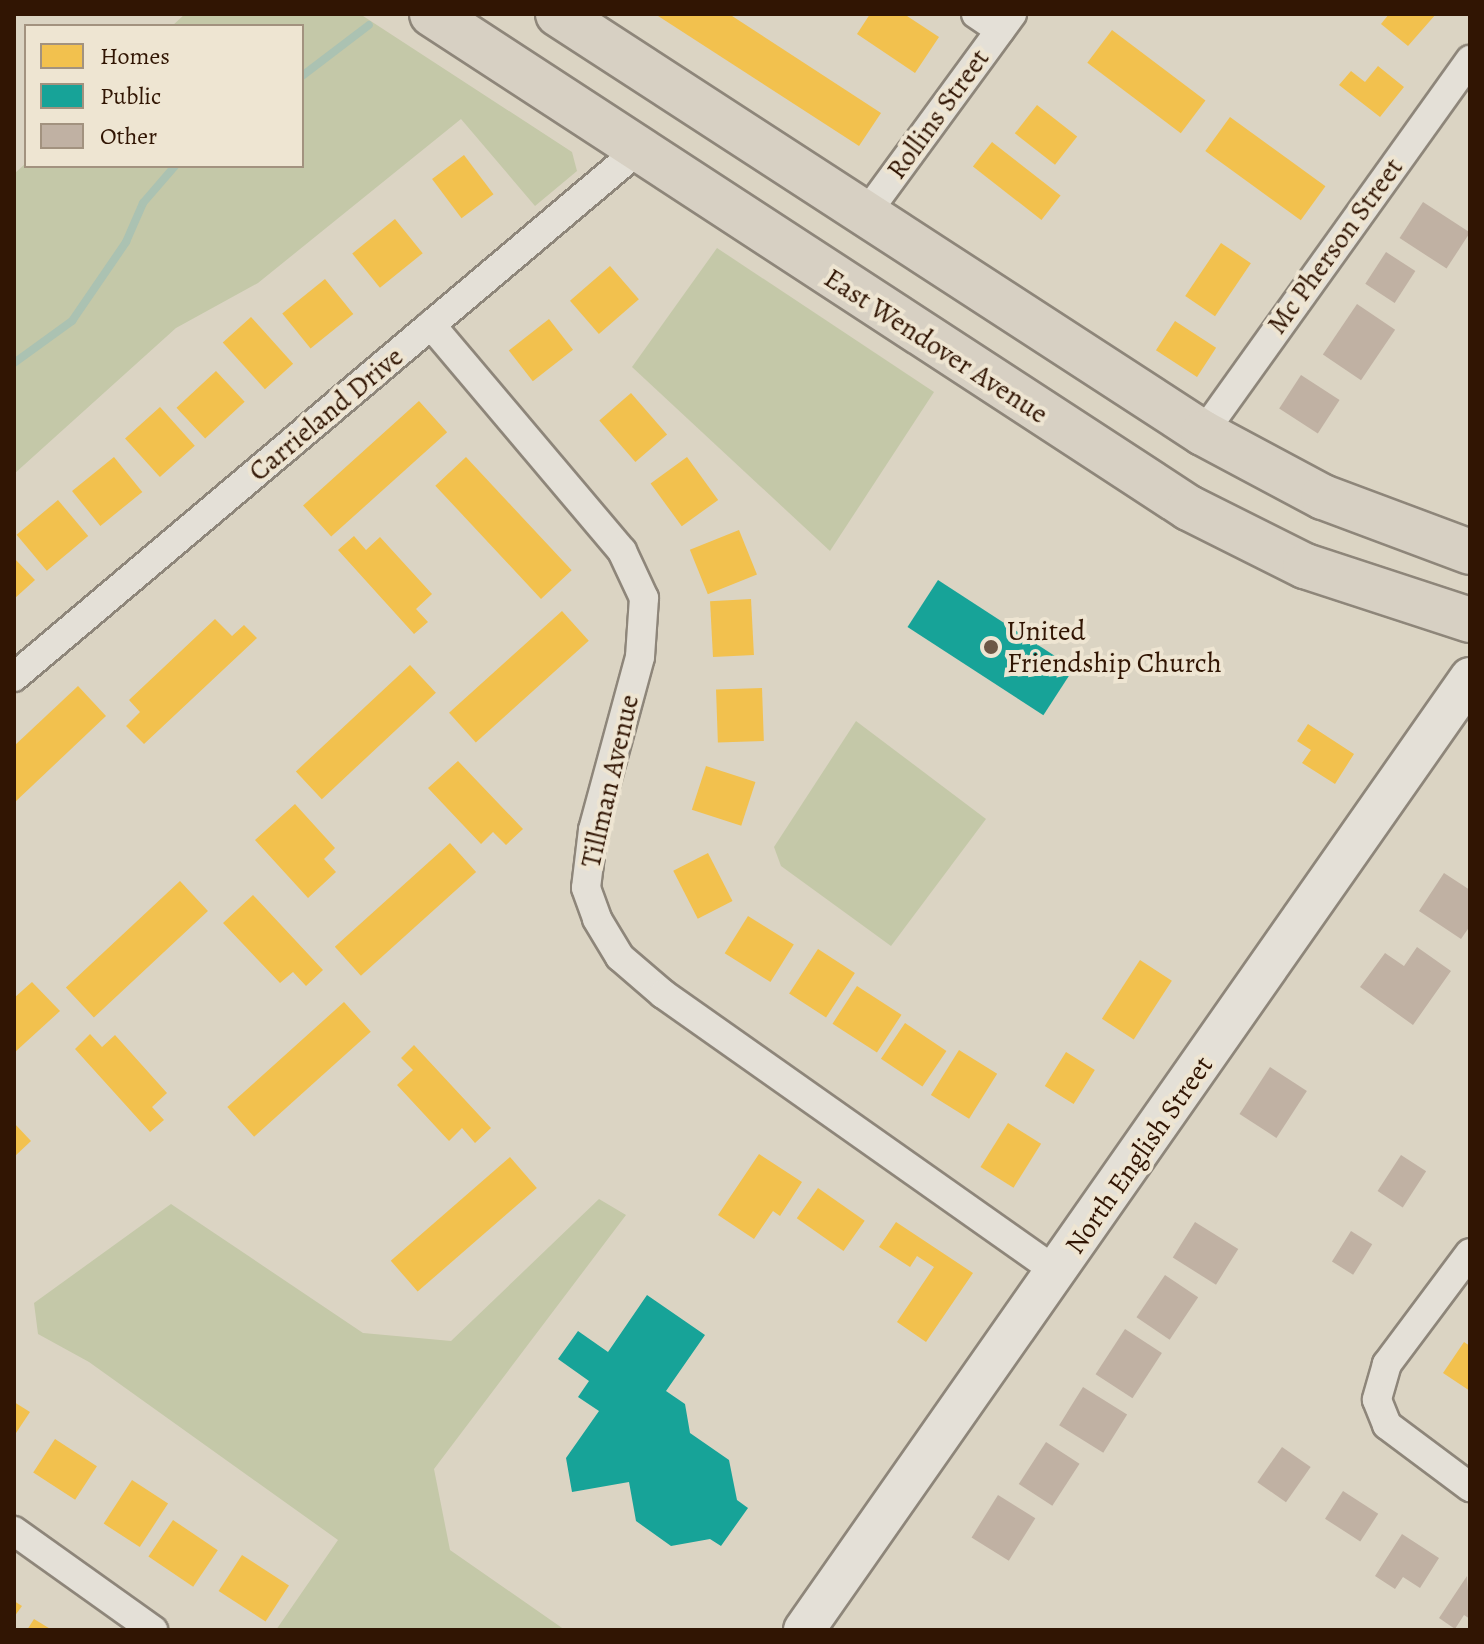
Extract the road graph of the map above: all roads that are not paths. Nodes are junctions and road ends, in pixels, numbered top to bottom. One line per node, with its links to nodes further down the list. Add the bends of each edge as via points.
1 (432, 14): 6 (highway, East Wendover Avenue)
2 (558, 14): 7 (highway)
3 (976, 14): 4 (street)
4 (1006, 22): 7 (street, Rollins Street)
5 (1470, 60): 9 (street, Mc Pherson Street)
6 (637, 151): 8 (street, Carrieland Drive); 11 (highway, East Wendover Avenue, via 1189,508 1305,566)
7 (865, 215): 9 (highway)
8 (431, 325): 12 (street, Carrieland Drive); 15 (street, Tillman Avenue, via 622,551 644,598 640,657 593,830 586,888 620,957 663,994)
9 (1203, 433): 10 (highway, via 1323,497)
10 (1470, 552)
11 (1470, 620)
12 (14, 677)
13 (1470, 678): 15 (street, North English Street)
14 (1470, 1253): 16 (street, via 1387,1364 1377,1400 1387,1425)
15 (1058, 1273): 19 (street, North English Street)
16 (1470, 1487)
17 (14, 1531): 18 (street)
18 (153, 1630)
19 (804, 1630)

